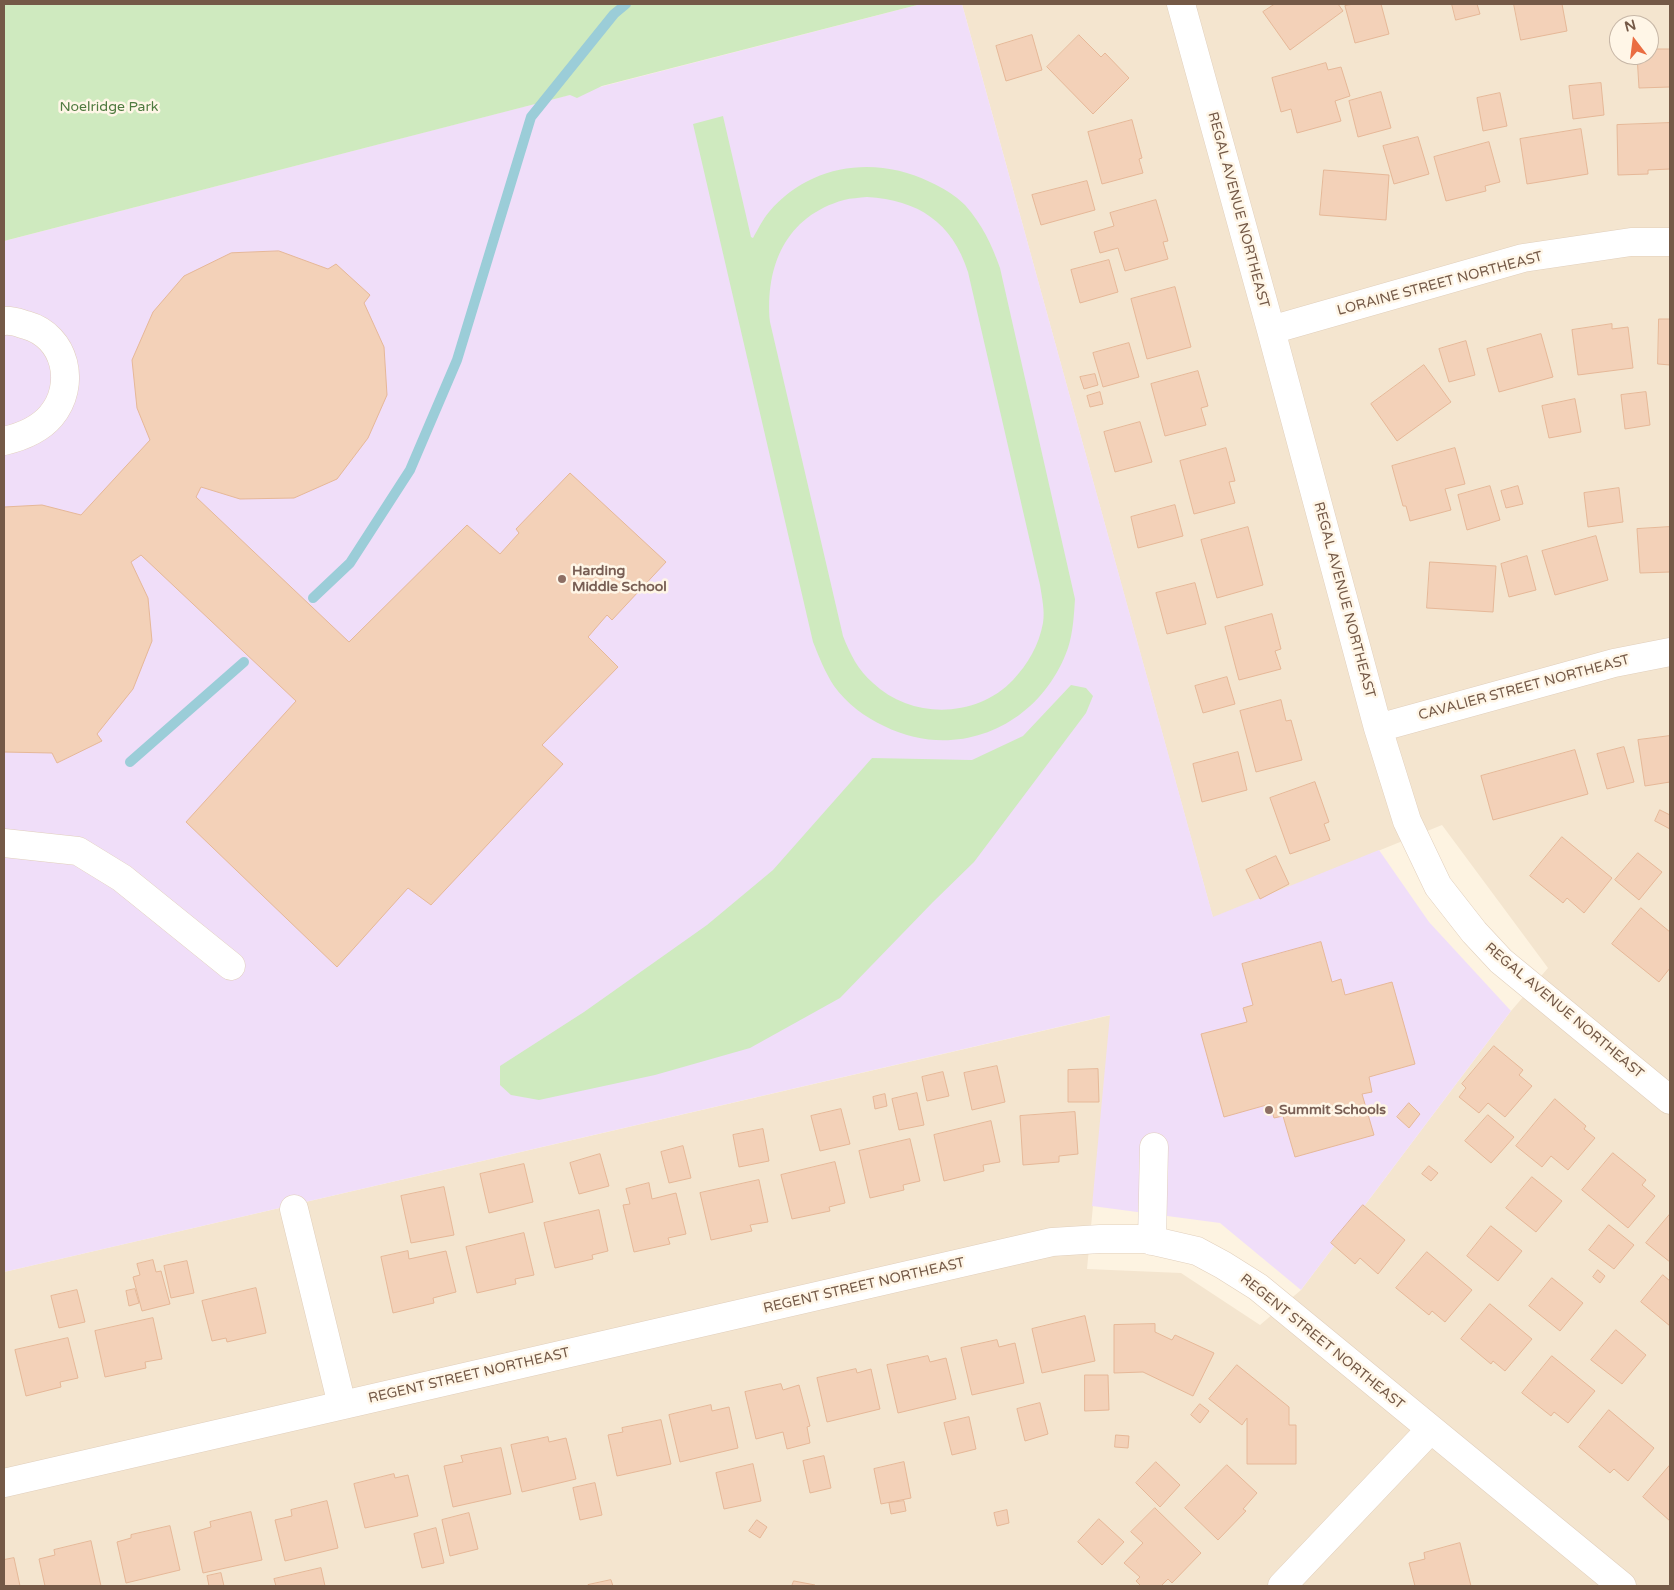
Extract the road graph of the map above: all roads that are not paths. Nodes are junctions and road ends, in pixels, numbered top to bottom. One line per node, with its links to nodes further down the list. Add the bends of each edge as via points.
1 (1181, 4): 4 (street, REGAL AVENUE NORTHEAST)
2 (1670, 242): 4 (street, LORAINE STREET NORTHEAST, via 1630,242 1524,258)
3 (4, 321): 5 (street, via 36,328 55,344 66,370 63,394 51,416 33,430)
4 (1271, 330): 7 (street, REGAL AVENUE NORTHEAST)
5 (4, 441)
6 (1670, 652): 7 (street, CAVALIER STREET NORTHEAST, via 1614,663)
7 (1378, 728): 10 (street, REGAL AVENUE NORTHEAST, via 1407,821 1438,886 1474,932 1501,961)
8 (4, 843): 9 (street, via 78,851 122,878)
9 (231, 966)
10 (1670, 1100)
11 (1154, 1147): 13 (street)
12 (294, 1209): 14 (street)
13 (1152, 1241): 14 (street, REGENT STREET NORTHEAST, via 1100,1239 1052,1242); 15 (street, REGENT STREET NORTHEAST, via 1197,1251 1258,1287)
14 (342, 1405): 16 (street, REGENT STREET NORTHEAST)
15 (1430, 1430): 17 (street); 18 (street, REGENT STREET NORTHEAST)
16 (4, 1483)
17 (1282, 1586)
18 (1622, 1586)

